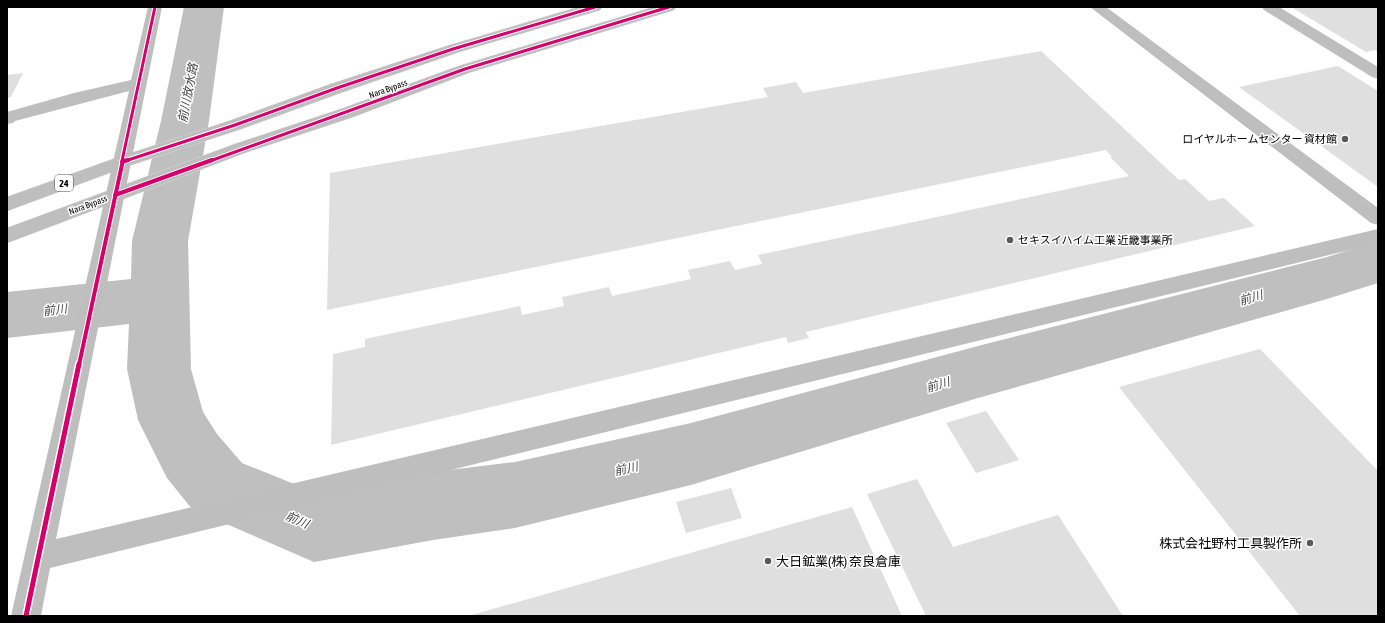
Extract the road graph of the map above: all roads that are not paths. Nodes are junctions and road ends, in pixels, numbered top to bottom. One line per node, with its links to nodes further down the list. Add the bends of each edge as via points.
1 (155, 7): 7 (main road)
2 (595, 7): 9 (main road, Nara Bypass / 24, via 432,56)
3 (669, 7): 10 (main road, Nara Bypass, via 465,69)
4 (1097, 7): 12 (main road)
5 (1269, 7): 6 (main road)
6 (1378, 74)
7 (140, 84): 8 (main road, via 80,97); 9 (main road)
8 (7, 118)
9 (122, 162): 10 (main road); 11 (main road, Nara Bypass / 24)
10 (115, 195): 13 (main road, Nara Bypass); 15 (main road)
11 (7, 204)
12 (1378, 218)
13 (7, 236)
14 (1378, 236): 15 (main road)
15 (38, 557): 16 (main road)
16 (26, 616)

